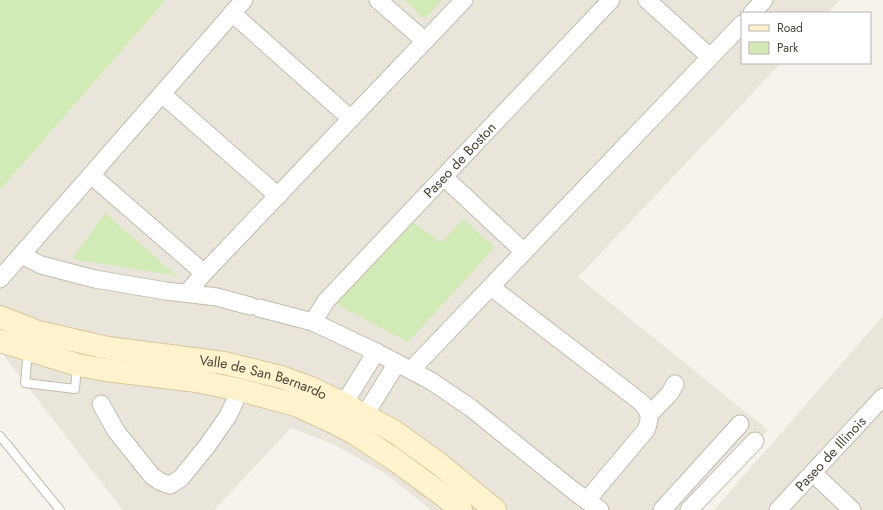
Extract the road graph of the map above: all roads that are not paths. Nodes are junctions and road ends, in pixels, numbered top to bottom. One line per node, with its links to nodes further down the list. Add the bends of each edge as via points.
1 (244, 0): 8 (street)
2 (378, 0): 10 (street)
3 (464, 0): 10 (street)
4 (611, 0): 15 (street, Paseo de Boston)
5 (764, 0): 7 (street)
6 (654, 2): 11 (street)
7 (753, 12)
8 (232, 14): 12 (street); 13 (street)
9 (741, 25): 11 (street)
10 (425, 41): 13 (street)
11 (710, 57): 17 (street)
12 (162, 94): 14 (street); 16 (street)
13 (351, 119): 16 (street)
14 (91, 175): 18 (street); 19 (street)
15 (444, 177): 17 (street); 24 (street, Paseo de Boston, via 326,301)
16 (278, 196): 19 (street)
17 (524, 252): 21 (street)
18 (22, 255): 20 (street); 22 (street, via 41,265 95,280)
19 (204, 273): 22 (street)
20 (0, 279)
21 (491, 287): 29 (street); 35 (street, via 642,403)
22 (187, 293): 24 (street, via 217,297)
23 (0, 317): 34 (street, Valle de San Bernardo, via 38,332 108,348 224,363 281,377 311,388)
24 (313, 322): 27 (street)
25 (0, 341): 26 (street, Valle de San Bernardo)
26 (28, 350): 28 (street, Valle de San Bernardo); 28 (lane, via 24,383 75,389)
27 (376, 352): 29 (street); 34 (street)
28 (78, 364): 31 (street, Valle de San Bernardo, via 197,381)
29 (404, 367): 36 (street); 42 (street, via 431,381 471,408)
30 (675, 384): 35 (street)
31 (240, 390): 33 (street, via 228,416 207,446 181,478 170,485 152,476 116,431); 34 (street, Valle de San Bernardo)
32 (883, 397): 41 (street, Paseo de Illinois)
33 (101, 404)
34 (338, 413): 36 (street, Valle de San Bernardo); 38 (street, Valle de San Bernardo)
35 (650, 414): 42 (street, via 646,430)
36 (365, 415): 38 (street); 45 (street, Valle de San Bernardo, via 395,432 438,463)
37 (740, 424): 46 (street)
38 (354, 433): 44 (street, Valle de San Bernardo, via 395,460)
39 (0, 436): 43 (lane)
40 (755, 441): 47 (street)
41 (813, 473): 48 (street, Paseo de Illinois); 49 (street)
42 (593, 505)
43 (60, 510)
44 (461, 510)
45 (495, 510)
46 (662, 510)
47 (689, 510)
48 (778, 510)
49 (852, 510)

